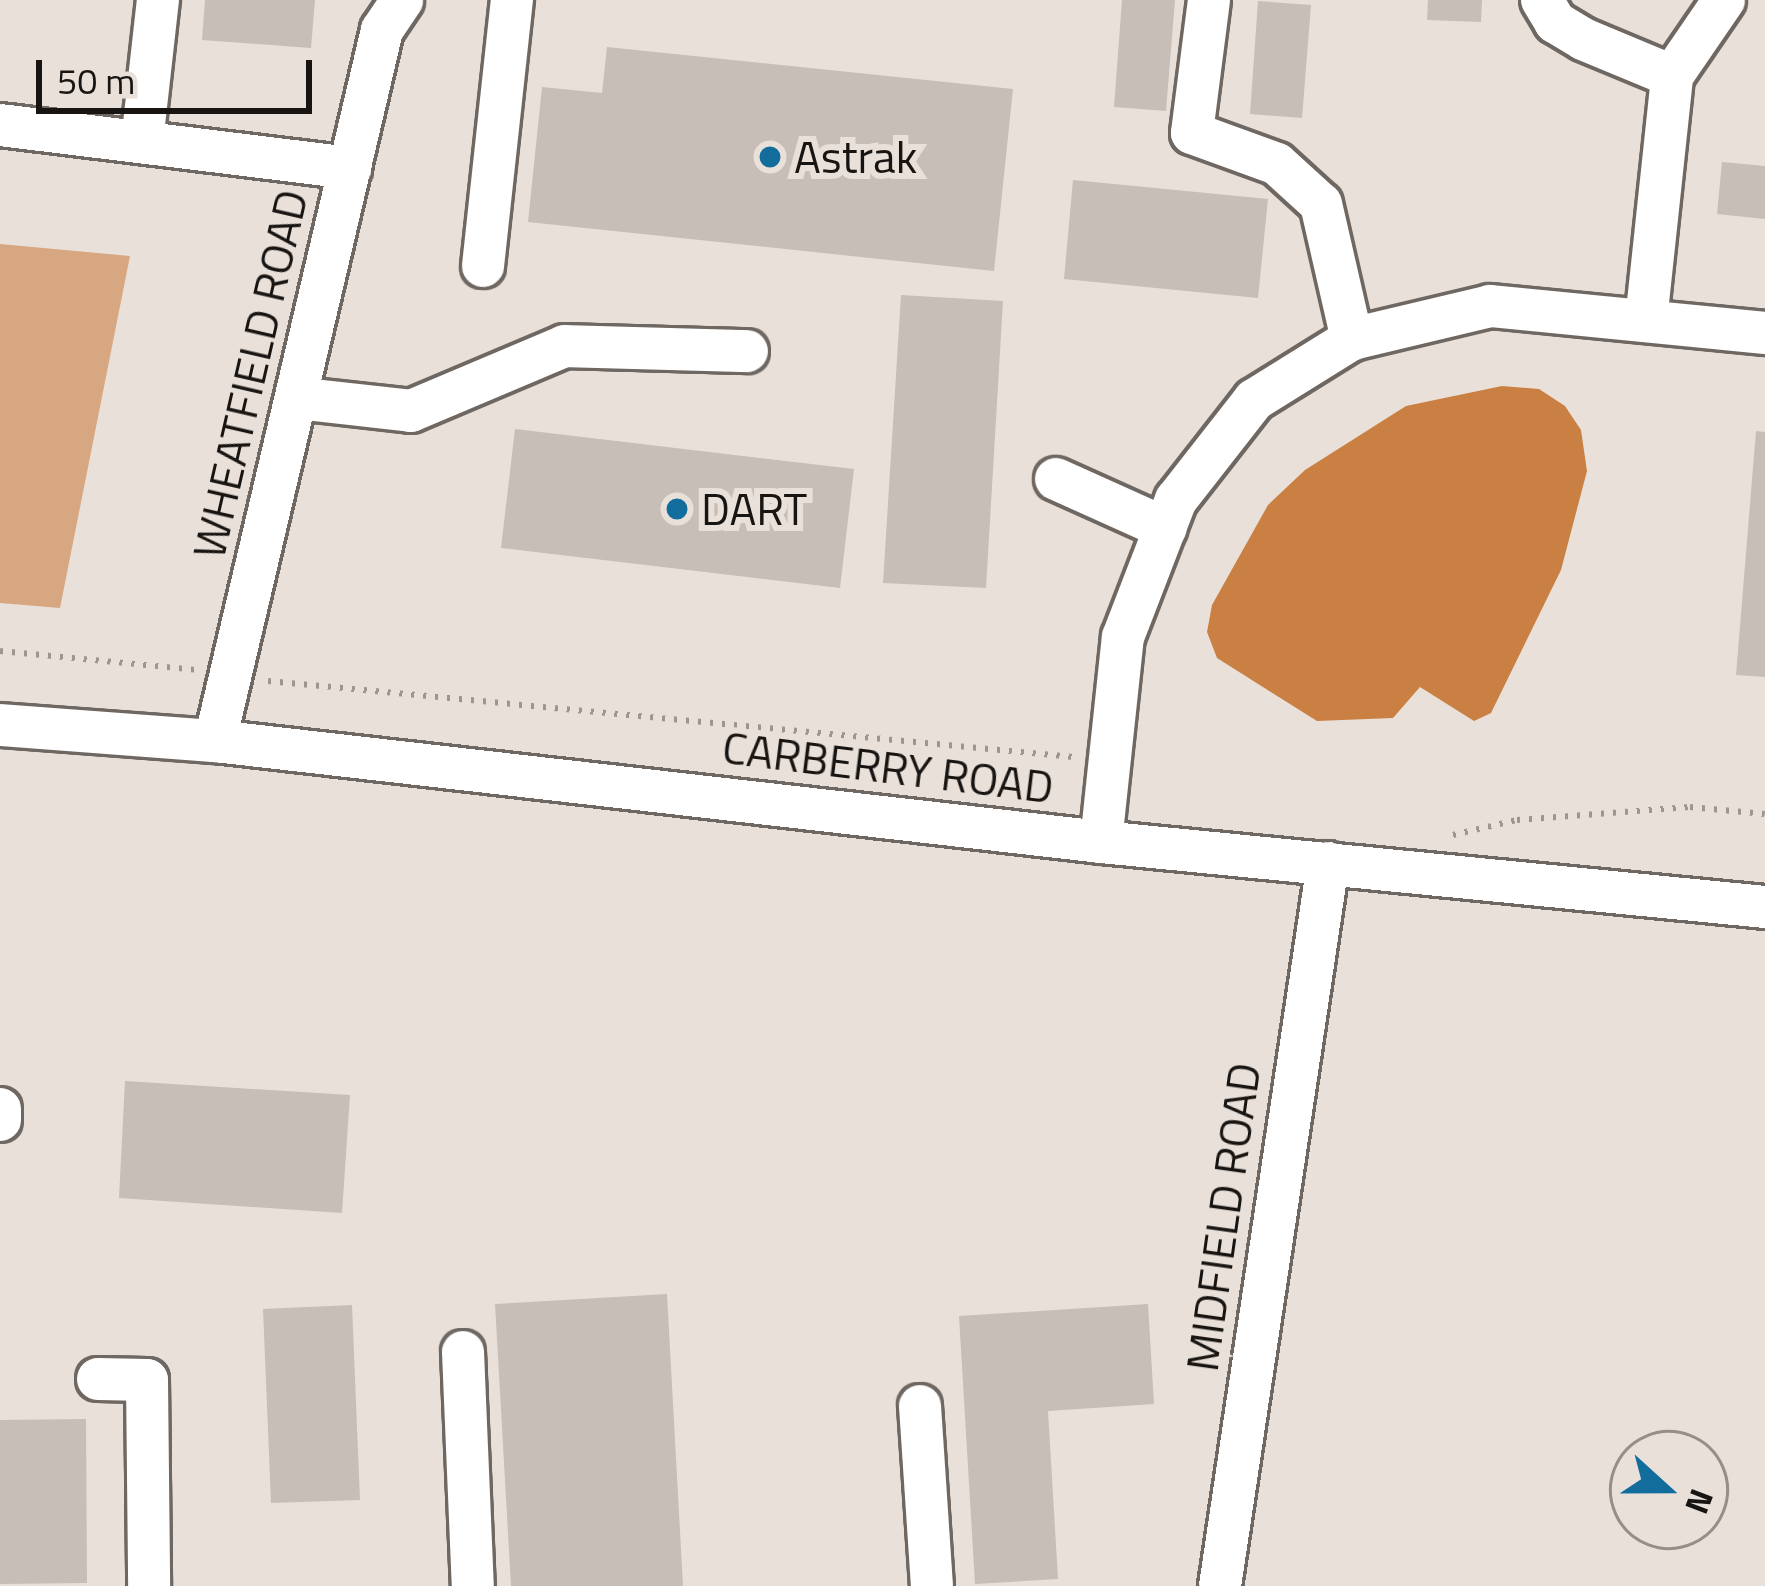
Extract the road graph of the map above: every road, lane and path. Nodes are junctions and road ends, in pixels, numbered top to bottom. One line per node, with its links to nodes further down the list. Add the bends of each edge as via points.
1 (158, 0): 9 (street)
2 (512, 0): 11 (street)
3 (1209, 0): 14 (street, via 1192,133 1277,164 1321,204)
4 (1542, 0): 7 (street, via 1555,22)
5 (1724, 0): 7 (street)
6 (393, 15): 10 (street, WHEATFIELD ROAD)
7 (1672, 76): 12 (street)
8 (0, 125): 9 (street)
9 (142, 142): 10 (street)
10 (350, 168): 16 (street, WHEATFIELD ROAD)
11 (483, 266)
12 (1646, 321): 13 (street); 14 (street, via 1490,306)
13 (1765, 334)
14 (1352, 339): 18 (street, via 1254,400 1176,500)
15 (748, 351): 16 (street, via 565,346 410,411)
16 (296, 398): 20 (street, WHEATFIELD ROAD)
17 (1056, 479): 18 (street)
18 (1165, 527): 23 (street, via 1123,637)
19 (0, 651): 20 (path)
20 (234, 675): 22 (street, WHEATFIELD ROAD); 23 (path)
21 (0, 725): 22 (street, CARBERRY ROAD)
22 (215, 741): 26 (street, CARBERRY ROAD)
23 (1114, 762): 26 (street)
24 (1765, 814): 25 (path, via 1690,807 1517,820)
25 (1448, 836)
26 (1101, 842): 27 (street, CARBERRY ROAD)
27 (1328, 862): 28 (street, CARBERRY ROAD); 37 (street, MIDFIELD ROAD)
28 (1765, 907)
29 (0, 1109): 30 (street)
30 (0, 1120)
31 (463, 1352): 35 (street)
32 (98, 1379): 34 (street, via 147,1380)
33 (920, 1406): 36 (street)
34 (149, 1586)
35 (473, 1586)
36 (932, 1586)
37 (1220, 1586)

